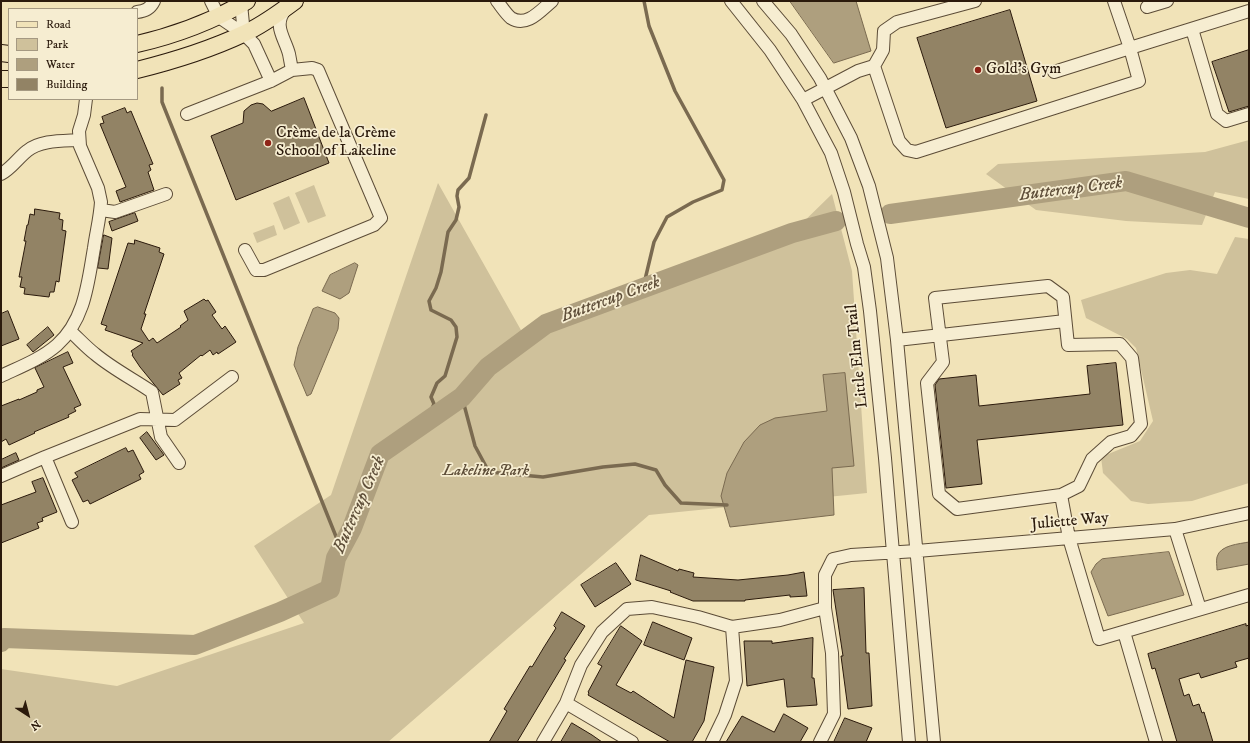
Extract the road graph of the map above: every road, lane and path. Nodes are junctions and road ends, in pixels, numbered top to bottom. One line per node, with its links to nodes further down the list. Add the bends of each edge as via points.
1 (154, 1): 14 (street, via 152,6)
2 (212, 1): 15 (street)
3 (552, 1): 11 (street, via 530,20 520,22 511,18)
4 (731, 1): 27 (street, Little Elm Trail, via 770,50)
5 (763, 1): 25 (street, via 791,34)
6 (975, 1): 20 (street, via 897,22 884,31 883,50)
7 (1114, 1): 19 (street)
8 (1167, 1): 12 (street)
9 (243, 2): 15 (main road); 17 (street)
10 (292, 3): 17 (main road); 22 (street, via 281,14 279,20)
11 (501, 3)
12 (1147, 7)
13 (1249, 11): 16 (street)
14 (138, 12)
15 (219, 17): 17 (street); 18 (main road, via 189,29)
16 (1192, 29): 19 (street); 29 (street, via 1217,114 1226,121)
17 (244, 34): 21 (main road); 24 (street, via 254,44)
18 (138, 44)
19 (1130, 48): 20 (street, via 1139,81 916,152 907,150 899,141); 23 (street)
20 (874, 66): 25 (street, via 858,71)
21 (138, 70)
22 (292, 70): 24 (street); 34 (street, via 318,70 381,218 374,225 264,270 256,270)
23 (1054, 72)
24 (271, 81): 28 (street)
25 (826, 88): 27 (street); 38 (street, via 851,138 869,186 887,258)
26 (86, 100): 30 (street)
27 (803, 100): 51 (street, Little Elm Trail, via 831,153 864,267)
28 (187, 114)
29 (1249, 114)
30 (79, 140): 31 (street, via 35,146); 33 (street, via 98,188)
31 (1, 174)
32 (166, 194): 33 (street, via 115,212)
33 (101, 210): 36 (street, via 87,292)
34 (245, 250)
35 (1066, 321): 37 (street); 37 (street, via 1063,297 1048,286 935,298); 45 (street, via 1068,345 1120,344 1132,358 1141,424 1131,436 1110,442 1092,459 1079,486)
36 (70, 330): 39 (street, via 44,355); 41 (street, via 94,354 152,392)
37 (939, 335): 38 (street); 45 (street, via 943,362 927,383 939,494 958,509)
38 (898, 340): 50 (street)
39 (1, 376)
40 (232, 376): 41 (street, via 175,420)
41 (157, 420): 42 (street, via 140,420); 43 (street, via 161,437)
42 (45, 457): 44 (street); 47 (street)
43 (180, 463)
44 (1, 476)
45 (1061, 496): 49 (street)
46 (1249, 512): 48 (street, Juliette Way)
47 (72, 522)
48 (1175, 528): 49 (street, Juliette Way); 54 (street)
49 (1069, 538): 50 (street, Juliette Way); 56 (street, via 1099,639)
50 (917, 551): 51 (street, Juliette Way); 63 (street)
51 (893, 552): 53 (street, Juliette Way, via 833,559 825,575); 62 (street, Little Elm Trail)
52 (1249, 594): 54 (street)
53 (825, 608): 55 (street, via 780,620); 61 (street, via 832,652 834,714)
54 (1200, 609): 56 (street)
55 (732, 627): 57 (street, via 652,607 627,609 602,632 581,665); 60 (street, via 736,681 725,715)
56 (1124, 632): 64 (street)
57 (566, 703): 58 (street); 59 (street)
58 (543, 742)
59 (632, 742)
60 (712, 742)
61 (820, 742)
62 (910, 742)
63 (934, 742)
64 (1156, 742)

